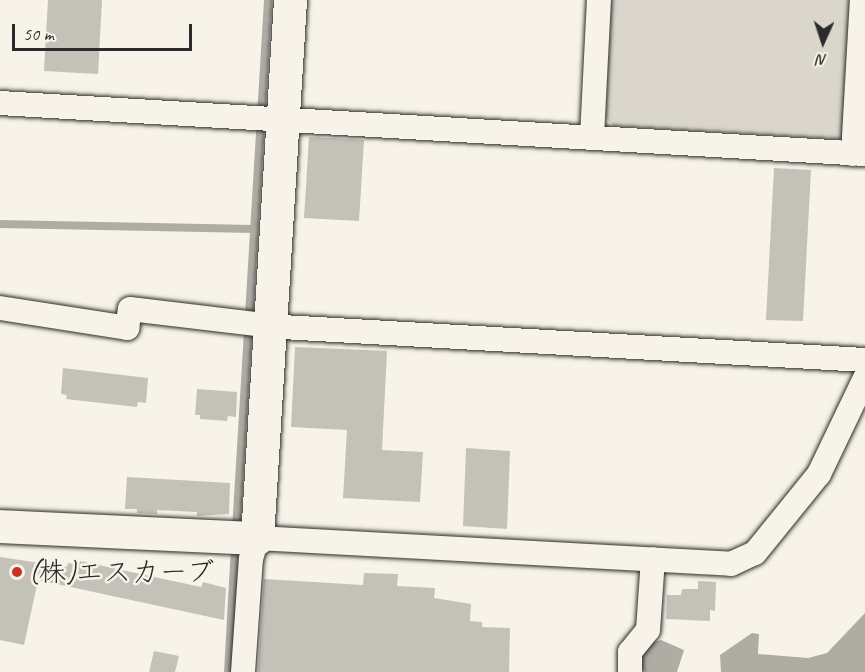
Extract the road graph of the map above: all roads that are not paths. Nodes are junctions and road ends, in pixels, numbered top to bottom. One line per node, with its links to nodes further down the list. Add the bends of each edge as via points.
1 (290, 0): 5 (street)
2 (599, 0): 6 (street)
3 (862, 0): 7 (street)
4 (0, 103): 5 (street)
5 (268, 118): 6 (street); 9 (street)
6 (592, 137): 7 (street)
7 (859, 154)
8 (0, 308): 9 (street, via 127,328 130,309)
9 (256, 325): 10 (street); 13 (street)
10 (865, 360)
11 (865, 378): 14 (street, via 819,474 755,553 731,564)
12 (0, 526): 13 (street)
13 (242, 538): 14 (street); 15 (street, via 251,559)
14 (653, 559): 16 (street, via 648,630 630,652)
15 (243, 672)
16 (630, 672)

